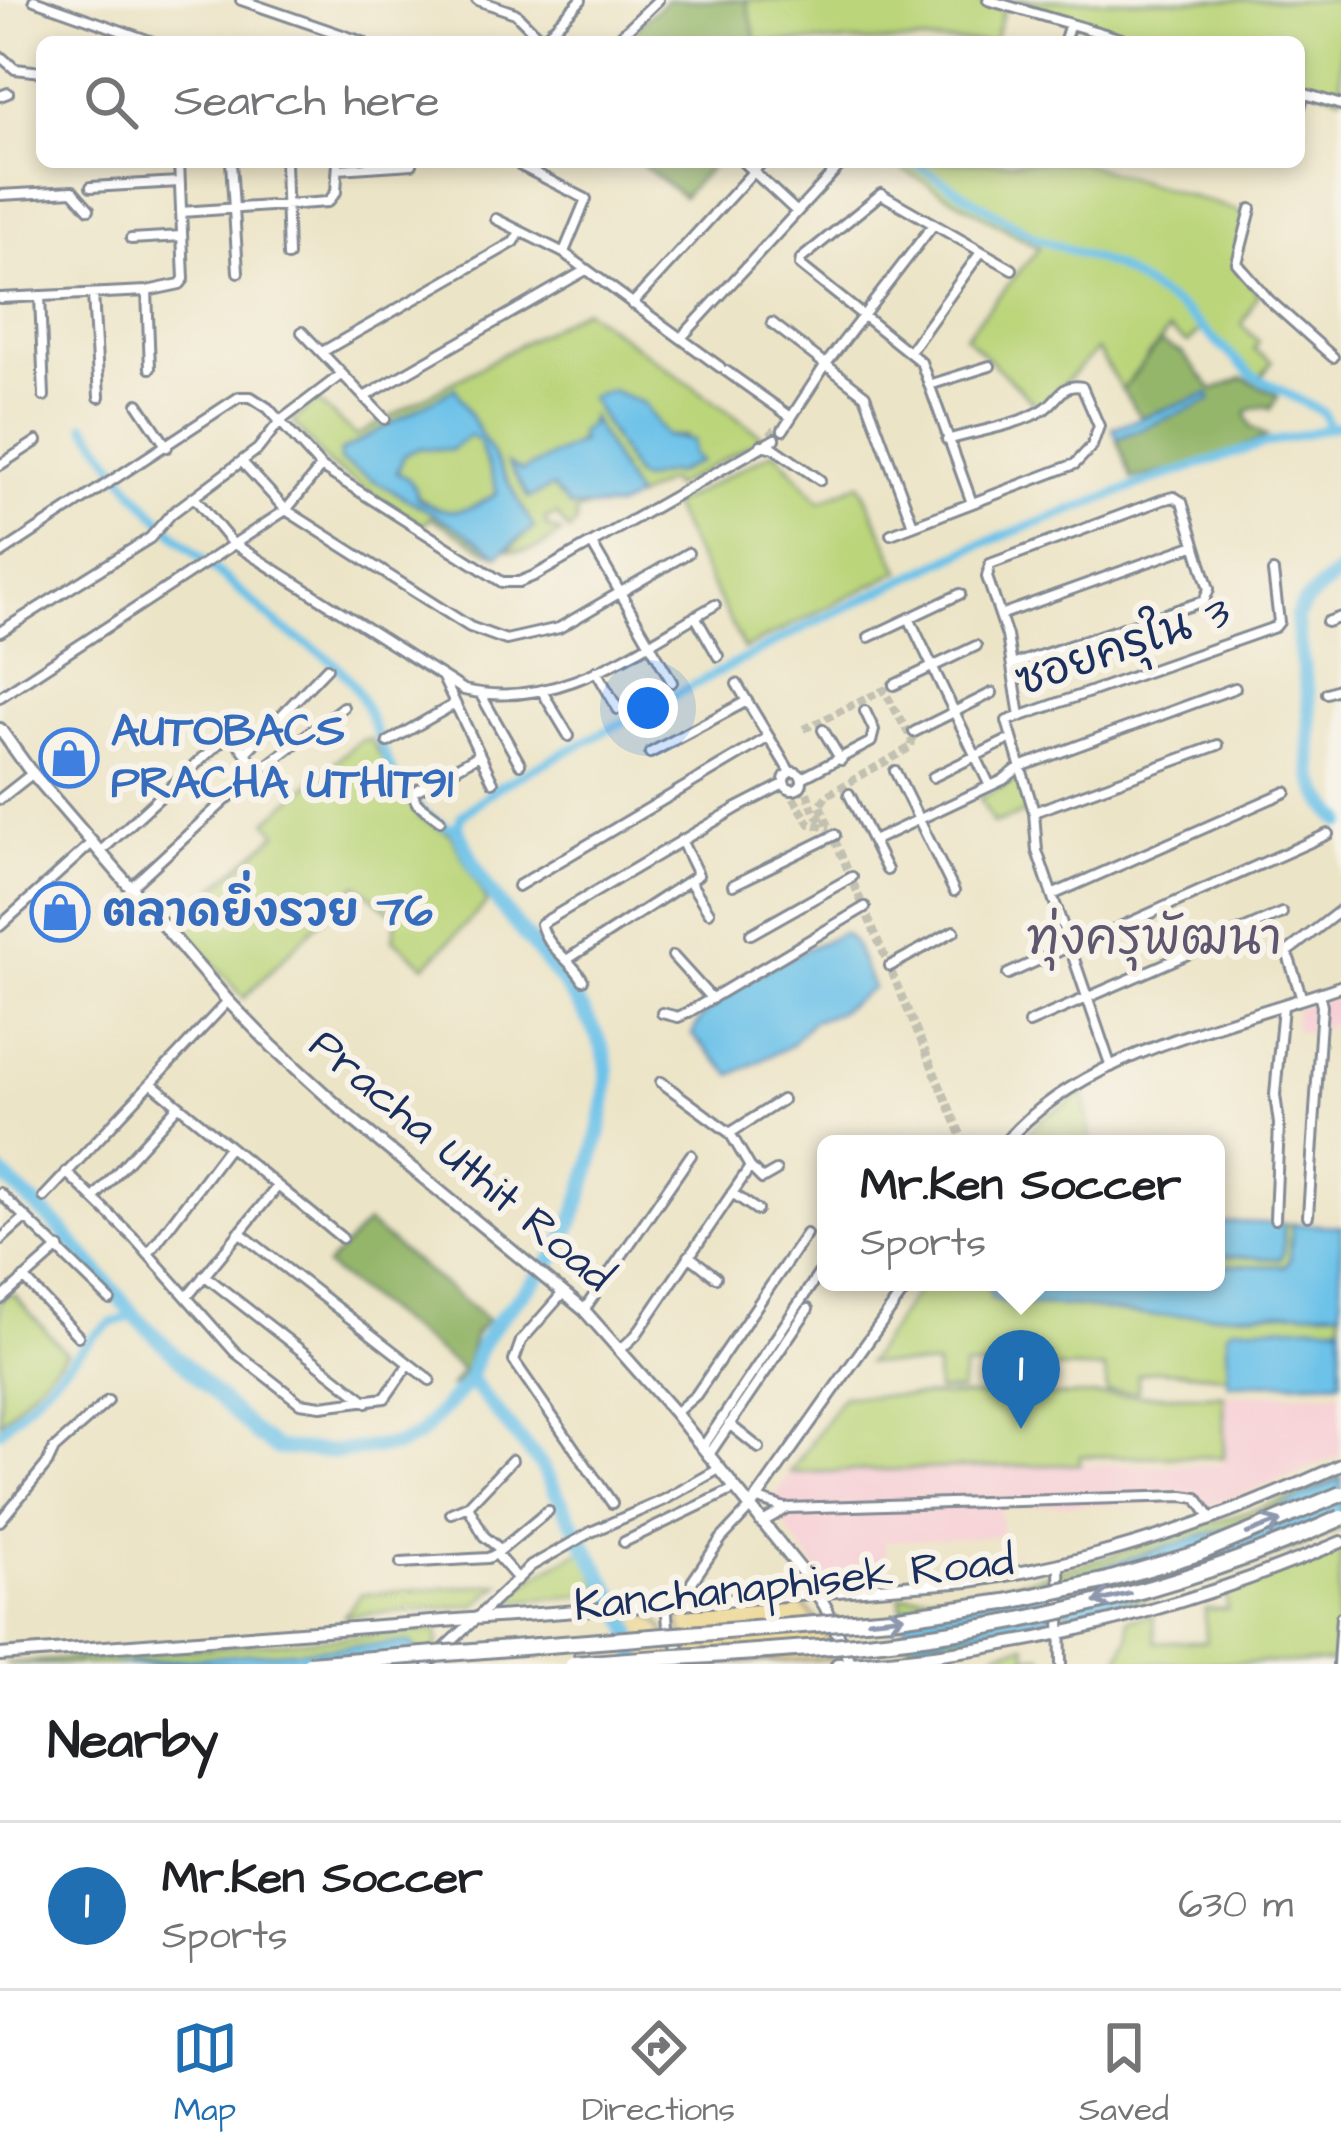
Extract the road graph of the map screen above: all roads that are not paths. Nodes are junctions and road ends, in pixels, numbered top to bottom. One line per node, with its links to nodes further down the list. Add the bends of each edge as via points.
1 (34, 0): 10 (street)
2 (241, 0): 11 (street)
3 (477, 0): 8 (street)
4 (516, 0): 8 (street)
5 (581, 0): 13 (street)
6 (658, 0): 14 (street)
7 (988, 0): 9 (street)
8 (512, 12): 12 (street)
9 (1070, 24): 15 (street); 16 (street)
10 (136, 36)
11 (346, 36)
12 (541, 36)
13 (545, 36)
14 (620, 36)
15 (1066, 36)
16 (1111, 36)
17 (0, 56): 18 (street, via 15,69)
18 (36, 71)
19 (1305, 94): 20 (street)
20 (1341, 105)
21 (179, 168): 30 (street)
22 (231, 168): 35 (street)
23 (285, 168): 33 (street)
24 (338, 168): 33 (street, via 335,197)
25 (525, 168): 45 (street, via 586,199)
26 (749, 168): 29 (street)
27 (757, 168): 29 (street)
28 (838, 168): 38 (street)
29 (753, 172): 38 (street); 54 (street)
30 (180, 182): 31 (street); 37 (street)
31 (91, 187)
32 (0, 195): 34 (street, via 73,191)
33 (287, 207): 35 (street); 46 (street)
34 (89, 209)
35 (234, 209): 37 (street); 49 (street)
36 (1251, 209): 61 (street, via 1237,263)
37 (181, 212): 42 (street)
38 (797, 212): 58 (street)
39 (496, 219): 41 (street)
40 (933, 225): 44 (street); 55 (street); 55 (street, via 881,194 801,259 803,270)
41 (520, 232): 45 (street); 60 (street)
42 (182, 236): 43 (street); 50 (street, via 184,279)
43 (130, 239)
44 (981, 252): 47 (street); 59 (street)
45 (564, 253): 48 (street)
46 (288, 256)
47 (1012, 269)
48 (586, 270): 54 (street); 68 (street)
49 (238, 272)
50 (146, 291): 51 (street); 64 (street)
51 (93, 294): 52 (street); 69 (street)
52 (40, 296): 53 (street); 67 (street)
53 (0, 298)
54 (632, 304): 58 (street)
55 (865, 319): 59 (street); 62 (street)
56 (772, 323): 62 (street)
57 (302, 332): 60 (street)
58 (681, 338): 62 (street, via 784,424)
59 (910, 351): 66 (street)
60 (322, 352): 65 (street)
61 (1333, 357)
62 (826, 364): 85 (street, via 870,402)
63 (990, 366): 66 (street)
64 (150, 368)
65 (342, 374): 68 (street); 72 (street)
66 (929, 386): 74 (street)
67 (44, 396)
68 (364, 397): 71 (street)
69 (99, 398)
70 (138, 404): 77 (street)
71 (385, 419)
72 (280, 421): 77 (street, via 251,397 239,397); 78 (street); 80 (street)
73 (772, 437): 76 (street)
74 (947, 440): 83 (street); 83 (street, via 1042,411 1076,384 1100,425 1082,460)
75 (37, 441): 79 (street)
76 (760, 445): 81 (street); 88 (street)
77 (167, 447): 91 (street)
78 (242, 462): 82 (street); 84 (street)
79 (0, 465)
80 (321, 467): 84 (street); 88 (street, via 502,582 536,575)
81 (820, 480)
82 (194, 497): 87 (street); 101 (street, via 150,538)
83 (972, 503): 85 (street)
84 (286, 510): 87 (street); 93 (street, via 488,637 559,628)
85 (913, 525): 86 (street)
86 (891, 534)
87 (231, 542): 110 (street); 120 (street)
88 (592, 544): 93 (street)
89 (1196, 545): 96 (street); 96 (street, via 1182,502 1162,500 989,564); 106 (street, via 1209,589 1204,601)
90 (688, 553): 93 (street)
91 (0, 554)
92 (1273, 572): 127 (street, ซอยครุใน 3, via 1275,627)
93 (620, 592): 103 (street)
94 (960, 594): 99 (street)
95 (716, 604): 97 (street)
96 (1000, 615): 106 (street)
97 (695, 616): 103 (street); 105 (street)
98 (1341, 617): 100 (street)
99 (909, 618): 102 (street); 107 (street)
100 (1327, 622)
101 (0, 632)
102 (869, 637)
103 (649, 642): 109 (street); 111 (street)
104 (976, 646): 107 (street)
105 (718, 656)
106 (1012, 665): 127 (street)
107 (932, 666): 113 (street); 126 (street)
108 (328, 668): 136 (street)
109 (596, 671): 116 (street); 124 (street)
110 (442, 676): 119 (street); 122 (street)
111 (672, 682)
112 (737, 684): 121 (street)
113 (894, 685)
114 (1235, 688): 145 (street)
115 (1341, 688): 118 (street)
116 (543, 693): 119 (street); 131 (street)
117 (992, 693): 126 (street)
118 (1328, 693)
119 (480, 694): 141 (street)
120 (0, 697)
121 (747, 701): 132 (street); 137 (street)
122 (453, 705): 134 (street); 138 (street)
123 (343, 707): 142 (street)
124 (618, 710)
125 (865, 711): 140 (street, via 874,736)
126 (954, 712): 130 (street); 139 (street)
127 (1020, 716): 145 (street, ซอยครุใน 3, via 1007,722)
128 (0, 729): 146 (main road, Pracha Uthit Road)
129 (823, 730): 140 (street)
130 (914, 732)
131 (568, 736)
132 (769, 737): 144 (street); 167 (street)
133 (1006, 741): 139 (street)
134 (388, 742)
135 (1218, 745): 155 (street)
136 (247, 751): 142 (street); 162 (street, via 230,734)
137 (650, 753)
138 (479, 755): 149 (street); 156 (street, via 412,793)
139 (975, 756): 147 (street); 151 (street)
140 (842, 760): 148 (street)
141 (520, 764)
142 (260, 771): 168 (street)
143 (895, 771): 157 (street)
144 (790, 772): 148 (street); 150 (street)
145 (1022, 772): 151 (street); 155 (street, ซอยครุใน 3)
146 (33, 773): 154 (street); 162 (main road, Pracha Uthit Road)
147 (933, 777)
148 (802, 778): 150 (street, via 796,790)
149 (493, 782)
150 (784, 784): 160 (street)
151 (990, 786): 157 (street)
152 (1286, 793): 170 (street)
153 (849, 794): 161 (street)
154 (0, 799)
155 (1034, 812): 170 (street, ซอยครุใน 3)
156 (440, 820)
157 (918, 820): 161 (street); 169 (street)
158 (835, 835): 166 (street)
159 (1328, 835): 178 (street)
160 (681, 840): 165 (street, via 699,870); 180 (street, via 541,924)
161 (873, 841): 163 (street)
162 (97, 847): 168 (main road, Pracha Uthit Road); 175 (street)
163 (887, 870)
164 (852, 877): 177 (street)
165 (690, 882): 173 (street); 180 (street)
166 (733, 885)
167 (518, 886)
168 (131, 887): 189 (main road, Pracha Uthit Road)
169 (954, 891)
170 (1052, 895): 178 (street, ซอยครุใน 3)
171 (865, 907): 187 (street)
172 (1341, 910): 188 (street, via 1287,952)
173 (709, 912)
174 (1282, 913): 186 (street)
175 (0, 926)
176 (954, 932): 181 (street)
177 (751, 934)
178 (1070, 947): 182 (street); 186 (street, ซอยครุใน 3)
179 (673, 956): 187 (street)
180 (568, 959): 183 (street)
181 (890, 966)
182 (1008, 974)
183 (583, 980)
184 (1341, 986): 185 (street)
185 (1318, 994): 188 (street); 212 (street)
186 (1086, 998): 192 (street); 193 (street, ซอยครุใน 3)
187 (712, 999): 191 (street, via 678,1017)
188 (1302, 1000): 190 (street)
189 (228, 1001): 195 (street); 226 (main road, Pracha Uthit Road, via 322,1093)
190 (1283, 1006): 193 (street); 213 (street)
191 (662, 1013)
192 (1029, 1023)
193 (1112, 1067): 199 (street, via 1040,1107)
194 (661, 1082): 198 (street)
195 (151, 1083): 197 (street); 204 (street)
196 (782, 1100): 198 (street)
197 (177, 1107): 200 (street); 209 (street)
198 (730, 1132): 202 (street)
199 (1013, 1135)
200 (229, 1147): 205 (street); 219 (street)
201 (691, 1155): 231 (street)
202 (750, 1167): 203 (street, via 763,1179); 207 (street)
203 (776, 1171)
204 (66, 1172): 208 (street); 209 (street)
205 (277, 1186): 214 (street); 216 (street)
206 (0, 1193): 211 (street)
207 (732, 1193): 210 (street); 220 (street)
208 (44, 1197)
209 (94, 1198): 219 (street)
210 (758, 1210)
211 (26, 1216): 217 (street); 218 (street)
212 (1308, 1216)
213 (1275, 1219)
214 (239, 1232): 221 (street); 234 (street)
215 (806, 1234): 238 (street, via 696,1395)
216 (342, 1238)
217 (0, 1240)
218 (58, 1248): 224 (street); 229 (street)
219 (148, 1254): 227 (street)
220 (689, 1256): 222 (street); 233 (street)
221 (204, 1275): 227 (street); 237 (street)
222 (716, 1277)
223 (817, 1277): 241 (street)
224 (24, 1278): 228 (street); 232 (street)
225 (904, 1291): 248 (street)
226 (563, 1293): 231 (main road, Pracha Uthit Road); 247 (street, via 521,1341 514,1361)
227 (187, 1297): 237 (street, via 235,1352 300,1403)
228 (0, 1300)
229 (110, 1300)
230 (808, 1309): 239 (street)
231 (584, 1310): 233 (main road, Pracha Uthit Road)
232 (78, 1336)
233 (620, 1348): 238 (main road, Pracha Uthit Road)
234 (408, 1365): 235 (street); 237 (street, via 385,1398)
235 (430, 1380)
236 (108, 1401): 255 (street, via 54,1449)
237 (367, 1402)
238 (675, 1413): 241 (main road, Pracha Uthit Road)
239 (729, 1424): 240 (street); 241 (street)
240 (759, 1448)
241 (705, 1452): 244 (main road, Pracha Uthit Road)
242 (512, 1460): 249 (street)
243 (1341, 1466): 253 (main road)
244 (718, 1469): 245 (main road, Pracha Uthit Road); 262 (street, via 591,1532)
245 (734, 1489): 248 (main road, Pracha Uthit Road); 257 (street)
246 (1341, 1494): 270 (highway, Kanchanaphisek Road, one-way to 246, bridge, via 1005,1602 1199,1553)
247 (612, 1503)
248 (754, 1504): 250 (street); 256 (main road, Pracha Uthit Road); 263 (street)
249 (468, 1506): 252 (street); 259 (street)
250 (787, 1508): 253 (street, via 1183,1496 1197,1498); 256 (street)
251 (548, 1511): 259 (street)
252 (451, 1513)
253 (1210, 1517): 261 (main road)
254 (1341, 1518): 272 (highway, Kanchanaphisek Road, one-way to 272, bridge, via 1211,1569 1009,1622)
255 (0, 1521)
256 (761, 1522): 264 (main road, Pracha Uthit Road)
257 (624, 1541)
258 (1341, 1542): 268 (main road, via 1222,1589)
259 (498, 1552): 260 (street); 262 (street)
260 (401, 1563)
261 (1059, 1564): 264 (main road, via 921,1588); 268 (street)
262 (518, 1579): 267 (street)
263 (692, 1582)
264 (819, 1595): 265 (main road); 275 (main road, Pracha Uthit Road)
265 (665, 1604): 267 (main road); 273 (street)
266 (1341, 1617): 277 (street)
267 (475, 1618): 269 (main road); 271 (street)
268 (1059, 1634): 275 (main road); 276 (street)
269 (0, 1655)
270 (309, 1664)
271 (428, 1664)
272 (573, 1664)
273 (687, 1664)
274 (836, 1664): 275 (main road)
275 (850, 1664)
276 (1061, 1664)
277 (1338, 1664)

